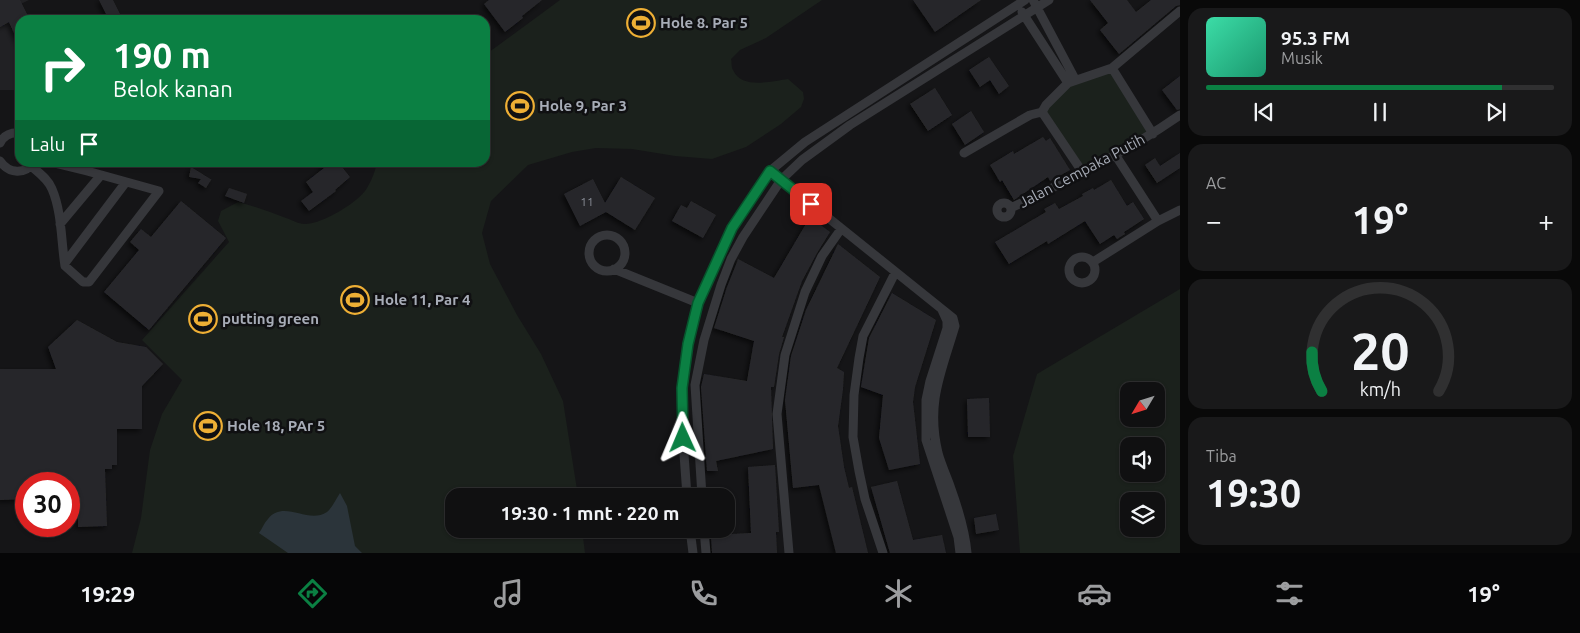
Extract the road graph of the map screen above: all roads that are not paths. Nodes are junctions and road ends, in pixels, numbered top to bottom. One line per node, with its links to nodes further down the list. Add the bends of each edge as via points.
1 (1049, 0): 3 (street)
2 (1021, 3): 5 (street); 19 (street, via 805,142)
3 (1035, 4): 5 (street); 7 (street)
4 (1180, 10): 6 (street)
5 (1024, 15): 7 (street); 22 (street, via 850,125 802,160)
6 (1112, 68): 7 (street); 11 (street)
7 (1071, 81): 8 (street)
8 (1042, 112): 13 (street, via 1030,115); 20 (street)
9 (1180, 115): 11 (street, Jalan Cempaka Putih)
10 (15, 133): 12 (street)
11 (1153, 134): 14 (street, Jalan Cempaka Putih)
12 (0, 143)
13 (964, 153)
14 (1116, 156): 20 (street, Jalan Cempaka Putih); 26 (street)
15 (0, 161): 16 (street, via 14,172)
16 (29, 167)
17 (35, 167): 27 (street, via 52,189)
18 (70, 167): 21 (street)
19 (770, 171): 22 (street); 33 (street, via 732,228)
20 (1083, 173): 24 (street, Jalan Cempaka Putih)
21 (101, 175): 23 (street); 27 (street)
22 (781, 180): 28 (street); 36 (street, via 731,259 704,340 696,385)
23 (126, 182): 30 (street); 30 (street, via 159,191 89,282 83,282)
24 (1011, 208)
25 (1180, 210): 26 (street)
26 (1158, 221): 29 (street)
27 (60, 224): 30 (street)
28 (841, 229): 32 (street); 41 (street, via 822,256 805,292 785,355 777,414)
29 (1092, 262)
30 (65, 263)
31 (614, 269): 31 (street, via 600,270 591,262 589,251 598,237 610,235 623,247 624,259); 33 (street)
32 (895, 273): 34 (street); 42 (street, via 863,336 854,395 853,437 865,498)
33 (698, 303): 35 (street, via 682,388)
34 (942, 309): 43 (street, via 947,328 926,400 926,440 958,537); 44 (street, via 953,318 955,326 937,383 933,420 938,454 965,535)
35 (687, 488)
36 (702, 488)
37 (691, 538): 39 (street)
38 (705, 538): 40 (street)
39 (692, 553)
40 (706, 553)
41 (789, 553)
42 (883, 553)
43 (960, 553)
44 (967, 553)

